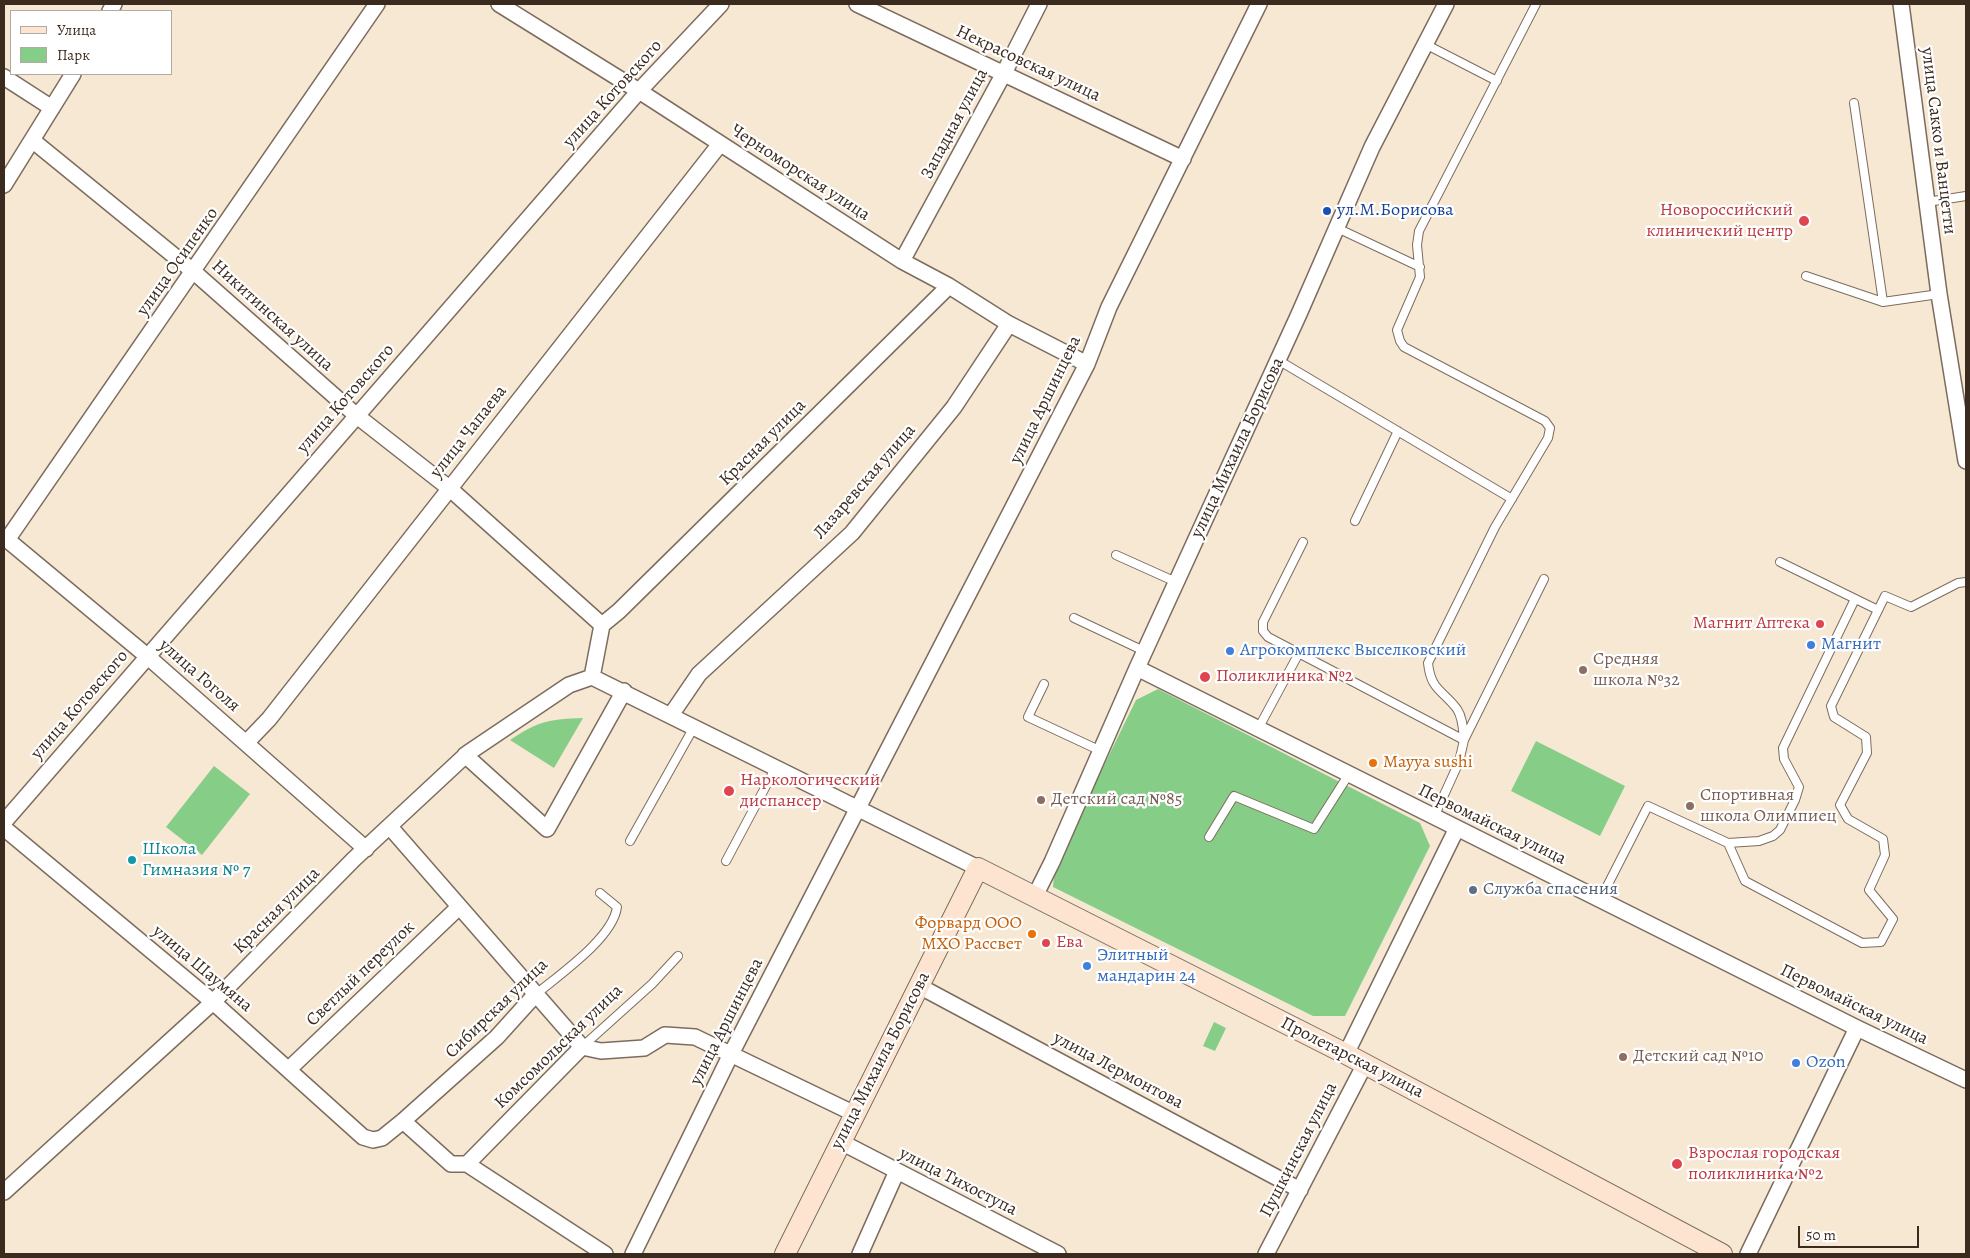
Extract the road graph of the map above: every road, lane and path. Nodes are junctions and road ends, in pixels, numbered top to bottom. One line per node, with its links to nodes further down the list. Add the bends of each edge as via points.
1 (377, 4): 27 (street, улица Осипенко)
2 (498, 4): 15 (street, Черноморская улица)
3 (721, 4): 15 (street, улица Котовского)
4 (857, 4): 11 (street, Некрасовская улица)
5 (1039, 4): 11 (street, Западная улица)
6 (1259, 4): 20 (street, улица Аршинцева)
7 (1446, 4): 10 (street, улица Михаила Борисова)
8 (1536, 4): 14 (lane)
9 (1901, 4): 23 (street, улица Сакко и Ванцетти)
10 (1425, 44): 14 (lane); 24 (street, улица Михаила Борисова, via 1372,147)
11 (1004, 73): 20 (street, Некрасовская улица); 25 (street, Западная улица)
12 (71, 75): 17 (street)
13 (4, 77): 17 (street)
14 (1497, 81): 26 (lane, via 1419,231)
15 (639, 92): 19 (street, Черноморская улица); 35 (street, улица Котовского)
16 (1854, 102): 31 (lane)
17 (52, 108): 18 (street)
18 (32, 140): 21 (street); 27 (street, Никитинская улица)
19 (720, 144): 25 (street, Черноморская улица); 38 (street, улица Чапаева)
20 (1183, 159): 34 (street, улица Аршинцева, via 1109,308)
21 (4, 185)
22 (1966, 196): 23 (lane)
23 (1927, 202): 30 (street, улица Сакко и Ванцетти)
24 (1337, 228): 26 (lane); 33 (street, улица Михаила Борисова)
25 (902, 261): 29 (street, Черноморская улица)
26 (1420, 267): 39 (lane, via 1420,277 1397,330 1404,347 1545,421 1550,428 1548,438)
27 (194, 272): 35 (street, Никитинская улица); 41 (street, улица Осипенко)
28 (1806, 276): 31 (lane)
29 (949, 286): 32 (street, Черноморская улица); 51 (street, Красная улица)
30 (1939, 294): 31 (lane); 37 (street, улица Сакко и Ванцетти)
31 (1883, 302)
32 (1009, 324): 34 (street, Черноморская улица); 59 (street, Лазаревская улица, via 954,407 852,533 699,674)
33 (1278, 360): 36 (lane); 46 (street, улица Михаила Борисова)
34 (1088, 364): 68 (street, улица Аршинцева)
35 (356, 416): 38 (street, Никитинская улица); 54 (street, улица Котовского)
36 (1398, 431): 39 (lane); 40 (lane)
37 (1966, 461)
38 (449, 488): 51 (street, Никитинская улица); 63 (street, улица Чапаева, via 270,719)
39 (1512, 499): 62 (lane, via 1428,663 1434,685 1456,709 1462,721)
40 (1355, 520)
41 (5, 538): 54 (street, улица Гоголя)
42 (1303, 542): 53 (lane, via 1263,622 1263,631 1268,637)
43 (1116, 555): 46 (lane)
44 (1780, 562): 48 (lane)
45 (1544, 579): 62 (lane)
46 (1176, 582): 52 (street, улица Михаила Борисова)
47 (1966, 582): 49 (lane, via 1911,607 1885,596)
48 (1855, 600): 49 (lane); 76 (lane, via 1783,748 1784,759 1799,787 1780,830 1759,841)
49 (1878, 610): 76 (lane, via 1831,706 1834,717 1866,737 1867,752 1840,805 1848,819 1883,839 1885,855 1870,890 1893,919 1881,942 1862,943 1745,881)
50 (1074, 618): 52 (lane)
51 (602, 625): 56 (street)
52 (1144, 651): 55 (street, улица Михаила Борисова)
53 (1299, 653): 61 (lane); 62 (lane)
54 (148, 656): 63 (street, улица Гоголя); 70 (street, улица Котовского)
55 (1137, 668): 61 (street, Первомайская улица); 64 (street, улица Михаила Борисова)
56 (592, 677): 58 (street); 65 (street, Красная улица, via 569,685)
57 (1044, 684): 64 (lane, via 1028,717)
58 (624, 691): 59 (street); 65 (street, via 547,829)
59 (671, 715): 60 (street)
60 (694, 727): 66 (street); 75 (lane)
61 (1258, 729): 67 (street, Первомайская улица)
62 (1464, 740): 69 (lane, via 1459,762)
63 (246, 742): 77 (street, улица Гоголя)
64 (1101, 751): 81 (street, улица Михаила Борисова)
65 (465, 755): 71 (street, Красная улица)
66 (776, 767): 68 (street); 78 (lane)
67 (1349, 774): 69 (street, Первомайская улица); 74 (lane, via 1314,828 1234,796)
68 (859, 808): 79 (street); 90 (street, улица Аршинцева)
69 (1434, 817): 73 (street, Первомайская улица)
70 (4, 822)
71 (390, 827): 77 (street, Красная улица); 83 (street)
72 (4, 828): 87 (street, улица Шаумяна)
73 (1457, 828): 82 (street, Первомайская улица); 91 (street)
74 (1209, 837)
75 (630, 841)
76 (1728, 843): 82 (lane, via 1648,806)
77 (366, 849): 87 (street, Красная улица)
78 (726, 862)
79 (978, 868): 81 (street, Пролетарская улица); 85 (street, улица Михаила Борисова)
80 (600, 893): 86 (lane, Сибирская улица, via 617,907 616,917 603,935)
81 (1035, 896): 91 (street, Пролетарская улица)
82 (1600, 900): 88 (street, Первомайская улица)
83 (459, 907): 86 (street); 93 (street, Светлый переулок)
84 (678, 956): 89 (lane, Комсомольская улица)
85 (919, 986): 95 (street, улица Михаила Борисова); 101 (street, улица Лермонтова)
86 (535, 995): 89 (street); 96 (street, Сибирская улица, via 497,1037)
87 (213, 1002): 93 (street, улица Шаумяна); 102 (street, Красная улица)
88 (1857, 1028): 94 (street, Первомайская улица); 110 (street)
89 (582, 1047): 90 (street, via 601,1051 644,1048 665,1035 695,1037); 99 (street, Комсомольская улица)
90 (731, 1054): 95 (street); 104 (street, улица Аршинцева)
91 (1346, 1054): 92 (street, Пролетарская улица)
92 (1365, 1064): 101 (street, Пушкинская улица); 109 (street, Пролетарская улица)
93 (289, 1069): 97 (street, улица Шаумяна, via 362,1137)
94 (1966, 1080)
95 (855, 1114): 98 (street, улица Михаила Борисова)
96 (403, 1121): 97 (street, Сибирская улица, via 382,1138); 99 (street, via 451,1164)
97 (373, 1140)
98 (841, 1142): 100 (street, улица Тихоступа); 105 (street, улица Михаила Борисова)
99 (467, 1164): 103 (street)
100 (897, 1171): 106 (street); 107 (street, улица Тихоступа)
101 (1300, 1190): 108 (street, Пушкинская улица)
102 (4, 1192)
103 (605, 1254)
104 (633, 1254)
105 (785, 1254)
106 (860, 1254)
107 (1058, 1254)
108 (1266, 1254)
109 (1722, 1254)
110 (1748, 1254)

